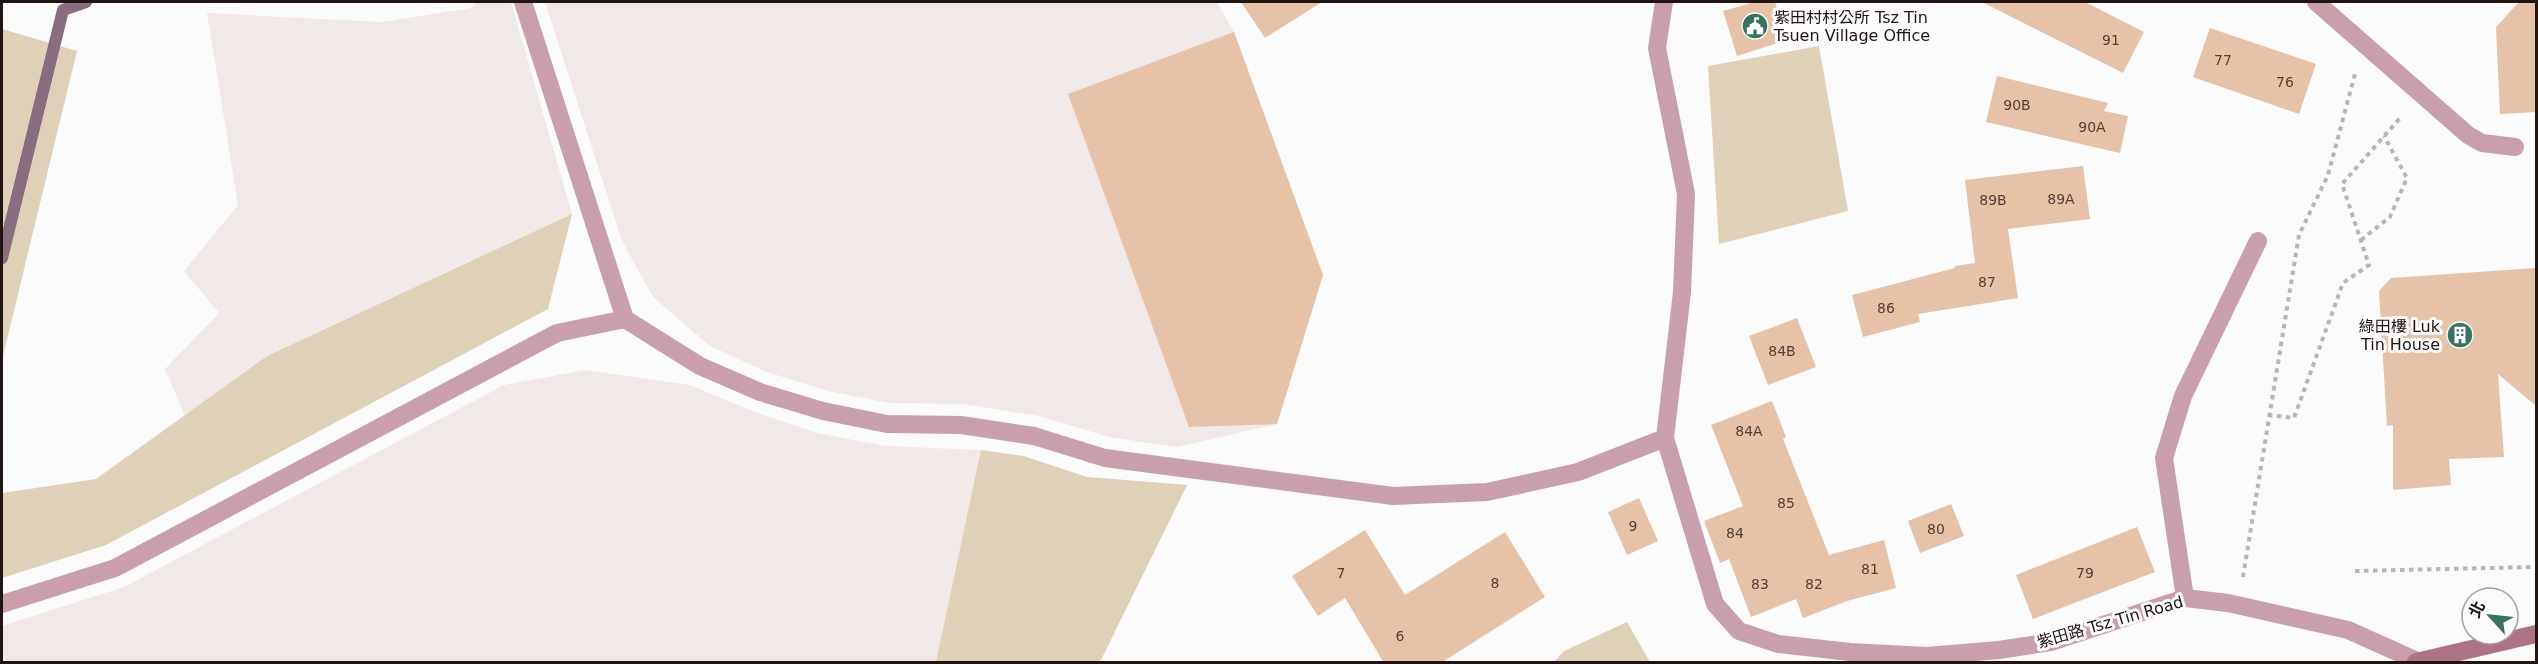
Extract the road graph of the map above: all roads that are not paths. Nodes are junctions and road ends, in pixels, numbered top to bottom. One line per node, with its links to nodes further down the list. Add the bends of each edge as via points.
1 (523, 2): 6 (street)
2 (1664, 2): 7 (street, via 1657,48 1686,194 1682,292)
3 (2316, 2): 4 (street, via 2468,135 2482,143)
4 (2515, 147)
5 (2258, 241): 8 (street, via 2183,396 2164,458)
6 (625, 319): 7 (street, via 700,366 760,392 823,411 887,424 961,425 1034,436 1105,458 1393,496 1498,490 1578,472); 9 (street, via 557,333 115,568)
7 (1665, 438): 8 (street, 紫田路 Tsz Tin Road, via 1715,604 1739,631 1778,644 1927,656 1999,650 2051,642)
8 (2185, 598): 11 (street, 紫田路 Tsz Tin Road, via 2228,603 2348,630)
9 (2, 604)
10 (2536, 634): 11 (street, 紫田路 Tsz Tin Road)
11 (2416, 662)

